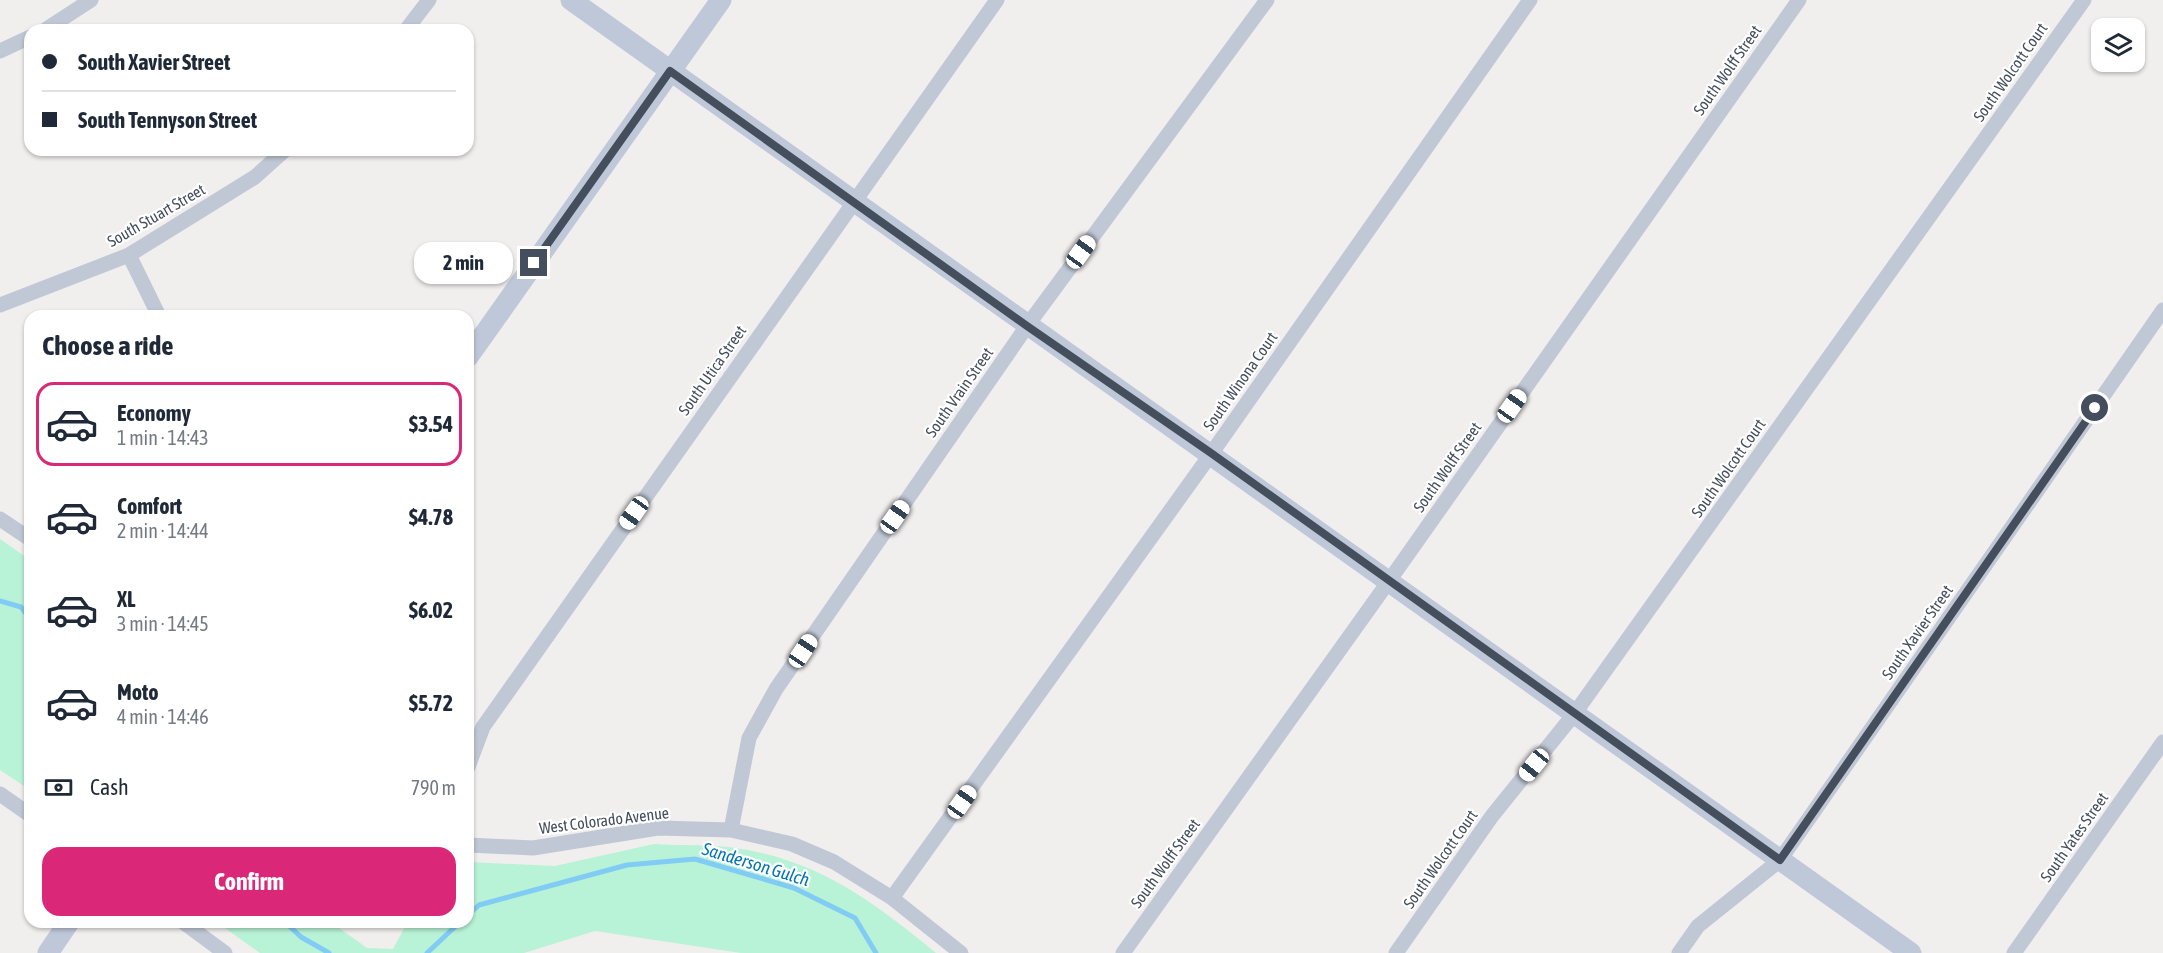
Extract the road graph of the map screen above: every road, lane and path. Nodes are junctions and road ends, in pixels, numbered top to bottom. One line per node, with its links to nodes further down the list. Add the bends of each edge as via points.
1 (91, 0): 10 (street)
2 (429, 0): 11 (street)
3 (571, 0): 14 (main road)
4 (721, 0): 14 (main road)
5 (997, 0): 16 (street, South Utica Street)
6 (1267, 0): 21 (street, South Vrain Street)
7 (1530, 0): 23 (street, South Winona Court)
8 (1799, 0): 26 (street, South Wolff Street)
9 (2084, 0): 27 (street, South Wolcott Court)
10 (54, 24)
11 (411, 24)
12 (24, 40): 13 (street)
13 (0, 51)
14 (670, 71): 16 (main road); 22 (main road)
15 (278, 156): 17 (street, South Stuart Street, via 255,177)
16 (854, 201): 21 (main road); 29 (street, South Utica Street, via 483,727)
17 (129, 255): 18 (street, South Stuart Street); 19 (street)
18 (0, 305)
19 (156, 310)
20 (2163, 310): 34 (street, South Xavier Street)
21 (1027, 326): 23 (main road); 32 (street, South Vrain Street, via 776,689 749,738)
22 (474, 349)
23 (1211, 453): 26 (main road); 35 (street, South Winona Court)
24 (0, 519): 25 (street)
25 (24, 535)
26 (1389, 581): 27 (main road); 41 (street, South Wolff Street)
27 (1575, 713): 34 (main road); 42 (street, South Wolcott Court, via 1492,816)
28 (2163, 741): 45 (street, South Yates Street)
29 (474, 751)
30 (0, 794): 31 (street)
31 (24, 811)
32 (731, 830): 33 (street, West Colorado Avenue, via 658,828 533,848); 35 (street, West Colorado Avenue, via 792,844 834,862)
33 (474, 845)
34 (1780, 860): 43 (street, South Xavier Street, via 1698,926); 44 (main road)
35 (892, 898): 40 (street, West Colorado Avenue)
36 (65, 928): 38 (main road)
37 (191, 928): 39 (street)
38 (48, 953)
39 (225, 953)
40 (962, 953)
41 (1123, 953)
42 (1396, 953)
43 (1679, 953)
44 (1911, 953)
45 (2014, 953)

